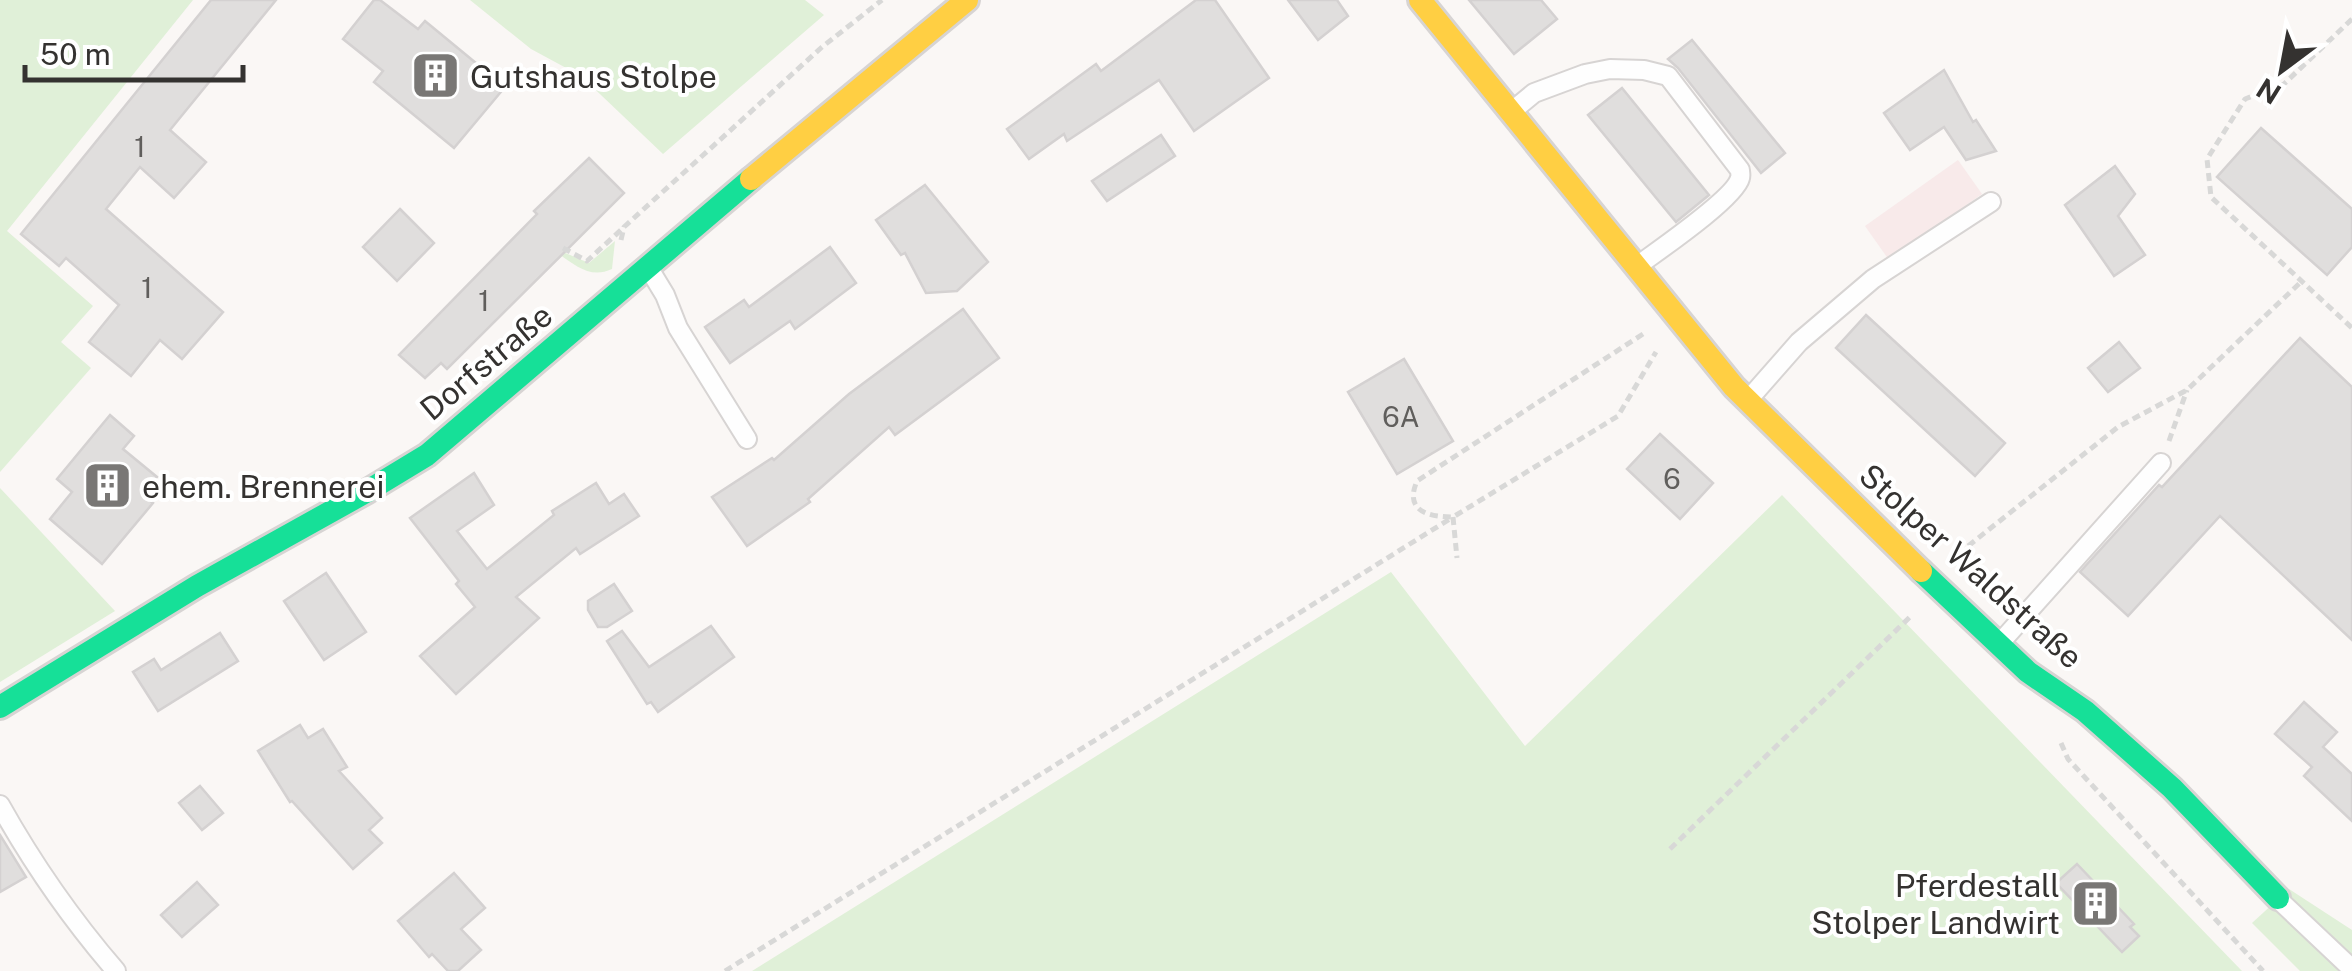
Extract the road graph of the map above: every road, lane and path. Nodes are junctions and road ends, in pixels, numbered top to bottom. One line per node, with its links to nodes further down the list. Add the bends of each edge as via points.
1 (882, 0): 7 (path, via 822,46)
2 (967, 0): 10 (street, Dorfstraße)
3 (1420, 0): 5 (street, Stolper Waldstraße)
4 (2352, 19): 11 (path, via 2284,84 2245,99 2207,159 2212,198)
5 (1510, 112): 9 (street, Stolper Waldstraße); 9 (lane, via 1534,93 1586,74 1610,69 1668,76 1740,170 1740,179 1703,218)
6 (1990, 202): 17 (lane, via 1873,279 1799,342)
7 (624, 228): 8 (path, via 587,260); 12 (path, via 616,266)
8 (562, 248)
9 (1637, 266): 13 (street, Stolper Waldstraße)
10 (648, 267): 12 (street, Dorfstraße); 18 (lane)
11 (2302, 281): 14 (path); 16 (path)
12 (625, 286): 24 (street, Dorfstraße, via 428,455)
13 (1674, 313): 17 (street, Stolper Waldstraße); 20 (path, via 1417,481 1414,500 1422,511)
14 (2352, 328)
15 (1662, 341): 20 (path, via 1618,416)
16 (2186, 390): 19 (path); 22 (path, via 2118,427)
17 (1748, 400): 22 (street, Stolper Waldstraße)
18 (747, 439)
19 (2162, 463): 23 (lane)
20 (1453, 517): 21 (path); 31 (path)
21 (1457, 558)
22 (1934, 583): 23 (street, Stolper Waldstraße); 27 (path)
23 (1998, 644): 28 (street, Stolper Waldstraße, via 2172,788)
24 (0, 707)
25 (2060, 742): 32 (path, via 2068,759)
26 (0, 805): 30 (lane, via 40,871)
27 (1670, 849)
28 (2278, 898): 29 (lane)
29 (2352, 970)
30 (116, 971)
31 (725, 971)
32 (2264, 971)

